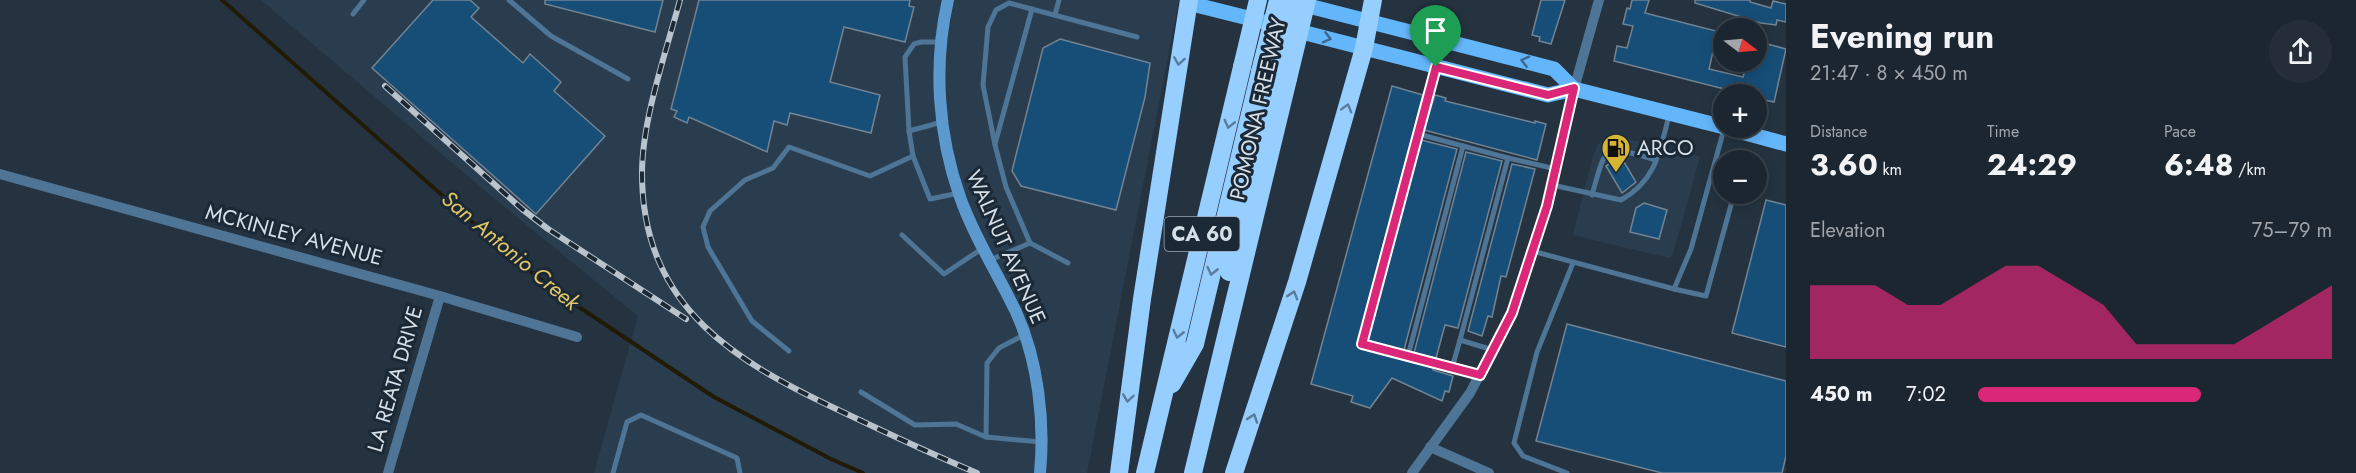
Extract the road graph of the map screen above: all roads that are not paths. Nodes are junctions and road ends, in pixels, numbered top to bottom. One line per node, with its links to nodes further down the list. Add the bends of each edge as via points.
1 (364, 0): 14 (lane)
2 (509, 0): 22 (lane, via 551,36)
3 (948, 0): 18 (street, WALNUT AVENUE)
4 (1059, 0): 15 (lane)
5 (1258, 0): 21 (highway, POMONA FREEWAY / CA 60, bridge)
6 (1278, 0): 21 (highway, bridge)
7 (1283, 0): 16 (main road)
8 (1293, 0): 21 (highway, bridge)
9 (1307, 0): 21 (highway, POMONA FREEWAY / CA 60, bridge)
10 (1373, 0): 16 (highway)
11 (1599, 0): 23 (street)
12 (1185, 1): 19 (main road, one-way to 19); 69 (highway, one-way to 69)
13 (1032, 9): 15 (lane); 32 (lane); 32 (lane, via 1009,3 996,10 988,27 983,85)
14 (353, 14)
15 (1056, 15): 17 (lane)
16 (1370, 23): 19 (highway); 23 (main road, one-way to 16, via 1554,69)
17 (1137, 37)
18 (942, 42): 25 (street, WALNUT AVENUE, via 938,79); 27 (lane, via 914,44 905,57)
19 (1365, 48): 20 (main road); 72 (highway, one-way to 19, via 1297,282)
20 (1436, 67): 23 (main road, via 1548,95); 28 (lane)
21 (1266, 73): 70 (highway, POMONA FREEWAY / CA 60, one-way to 70, via 1162,401); 71 (highway, POMONA FREEWAY / CA 60, via 1210,407)
22 (628, 79)
23 (1574, 88): 24 (main road); 37 (street)
24 (1669, 112): 26 (main road); 36 (lane)
25 (942, 122): 27 (lane); 40 (street, WALNUT AVENUE)
26 (1713, 124)
27 (909, 131): 34 (lane)
28 (1418, 134): 33 (lane); 57 (lane, via 1362,344)
29 (1722, 138): 50 (lane, via 1691,249)
30 (1764, 138): 31 (main road)
31 (1786, 144)
32 (994, 145): 44 (lane, via 1006,187)
33 (1463, 146): 35 (lane); 57 (lane)
34 (913, 156): 40 (lane, via 930,199); 56 (lane, via 870,176 789,147 773,168 745,180 710,211 704,227 708,247 720,269 752,321)
35 (1509, 158): 37 (lane); 54 (lane)
36 (1656, 160): 41 (lane, via 1650,175 1628,197 1621,200); 41 (lane, via 1618,149 1611,151 1603,157)
37 (1556, 169): 39 (street)
38 (0, 174): 51 (street, MCKINLEY AVENUE)
39 (1552, 185): 41 (lane); 46 (street)
40 (959, 193): 45 (street, WALNUT AVENUE)
41 (1592, 195)
42 (1731, 204): 50 (lane, via 1706,296)
43 (902, 235): 45 (lane, via 944,274)
44 (1030, 243): 47 (lane); 48 (lane)
45 (984, 247): 47 (street, WALNUT AVENUE)
46 (1532, 251): 49 (lane); 55 (street, via 1512,313)
47 (990, 260): 52 (street, WALNUT AVENUE)
48 (1068, 263)
49 (1573, 263): 50 (lane); 64 (lane, via 1537,352 1514,442 1523,456)
50 (1674, 289)
51 (440, 296): 53 (street, MCKINLEY AVENUE); 65 (street, LA REATA DRIVE)
52 (1024, 335): 61 (lane, via 999,348 987,363); 62 (street, WALNUT AVENUE, via 1037,385)
53 (577, 336)
54 (1460, 340): 55 (lane); 58 (lane)
55 (1493, 350): 59 (street)
56 (789, 351)
57 (1408, 356): 58 (lane)
58 (1452, 368): 59 (lane)
59 (1480, 375): 63 (street)
60 (861, 392): 61 (lane, via 915,425 956,424)
61 (986, 437): 62 (lane)
62 (1041, 442): 68 (street, WALNUT AVENUE)
63 (1430, 447): 73 (street); 74 (street)
64 (1553, 471): 75 (lane)
65 (388, 473)
66 (613, 473): 67 (lane, via 627,422 641,415 737,458)
67 (740, 473)
68 (1040, 473)
69 (1119, 473)
70 (1145, 473)
71 (1193, 473)
72 (1234, 473)
73 (1412, 473)
74 (1489, 473)
75 (1567, 473)

